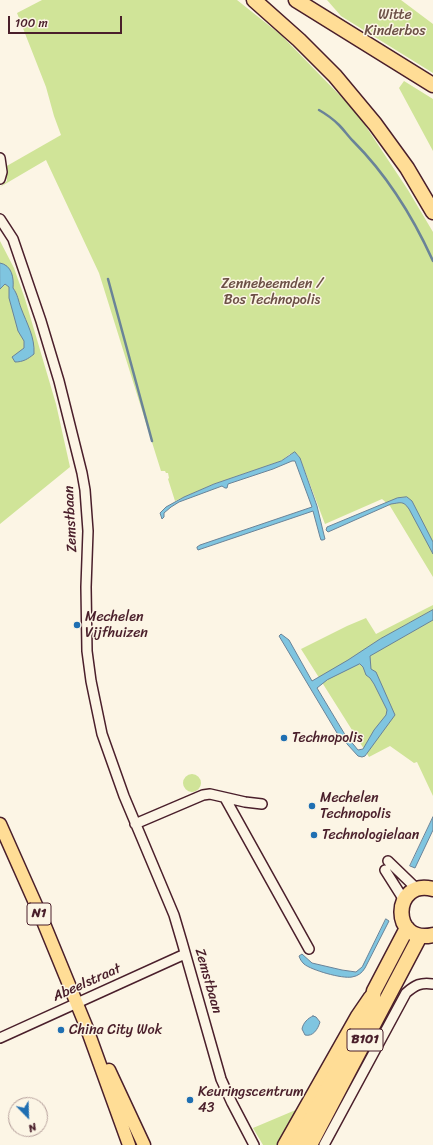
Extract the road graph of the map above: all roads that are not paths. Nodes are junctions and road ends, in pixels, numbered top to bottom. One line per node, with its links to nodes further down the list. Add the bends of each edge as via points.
1 (254, 0): 6 (highway, via 300,40 375,124 407,168)
2 (296, 0): 3 (highway)
3 (433, 85)
4 (0, 158): 5 (street)
5 (0, 179)
6 (433, 212)
7 (0, 219): 11 (street, Zemstbaan, via 13,239 39,314 81,466 88,531 85,615 88,664 94,701 106,745)
8 (225, 798): 9 (street); 11 (street, via 203,795); 16 (street)
9 (262, 804)
10 (0, 824): 20 (main road, N1)
11 (135, 824): 17 (street, Zemstbaan, via 168,900)
12 (428, 886): 13 (highway, via 407,895); 13 (street, via 386,865)
13 (404, 900): 14 (highway, via 401,910)
14 (407, 928): 15 (highway, B101, via 416,935); 19 (highway, B101)
15 (427, 935): 28 (highway, B101)
16 (309, 949)
17 (186, 954): 20 (street, Abeelstraat); 25 (street, Zemstbaan, via 221,1079)
18 (433, 984): 29 (street, via 415,985 406,993)
19 (374, 991): 26 (main road, B101, via 357,1016); 27 (highway, B101, via 363,1022)
20 (76, 1004): 21 (street, Abeelstraat); 22 (main road, N1)
21 (0, 1038)
22 (124, 1115): 23 (main road, N1); 24 (main road, N1)
23 (129, 1145)
24 (144, 1145)
25 (254, 1145)
26 (284, 1145)
27 (297, 1145)
28 (310, 1145)
29 (324, 1145)

